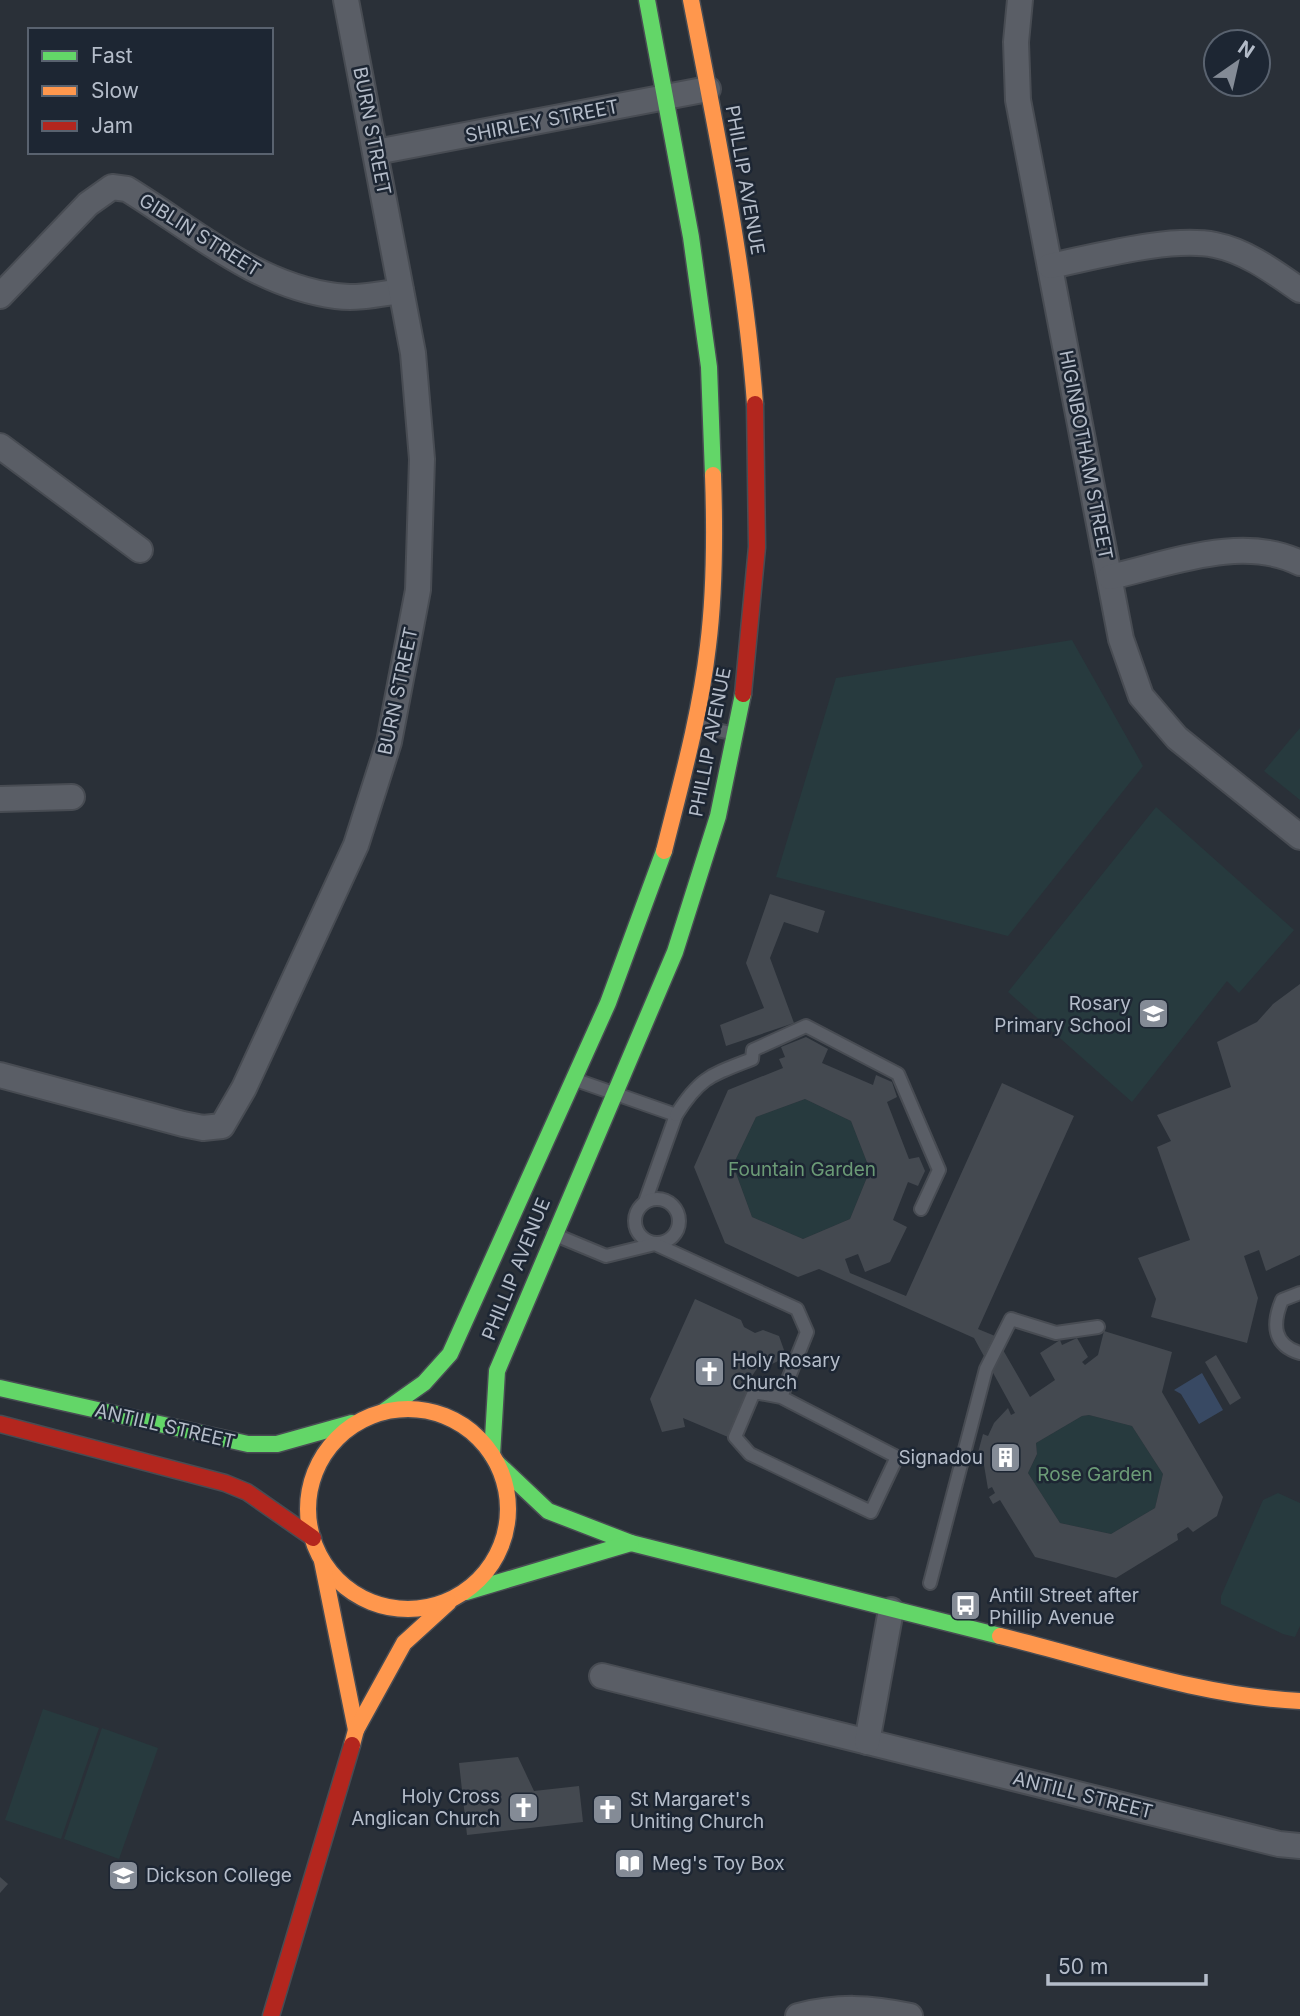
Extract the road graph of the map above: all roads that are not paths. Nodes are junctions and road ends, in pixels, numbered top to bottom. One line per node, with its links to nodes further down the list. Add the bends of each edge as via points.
1 (346, 0): 7 (street, BURN STREET)
2 (647, 0): 6 (main road, PHILLIP AVENUE)
3 (691, 0): 5 (main road, PHILLIP AVENUE)
4 (1020, 0): 8 (street, HIGINBOTHAM STREET, via 1018,100)
5 (708, 89): 6 (street, SHIRLEY STREET); 17 (main road, PHILLIP AVENUE, via 752,358 756,435 758,543)
6 (665, 97): 7 (street, SHIRLEY STREET); 16 (main road, PHILLIP AVENUE, via 708,354 715,452 709,632)
7 (376, 152): 10 (street, BURN STREET)
8 (1050, 266): 9 (street, via 1141,248 1214,245 1259,263); 15 (street, HIGINBOTHAM STREET)
9 (1300, 290)
10 (401, 291): 11 (street, GIBLIN STREET, via 338,297 277,282 251,270 127,189 112,187 88,204); 21 (street, BURN STREET, via 420,416 422,503 418,590 389,742 356,845 230,1117 222,1126 203,1128)
11 (0, 296)
12 (0, 446): 13 (street)
13 (140, 550)
14 (1300, 563): 15 (street, via 1256,551 1222,552)
15 (1110, 577): 20 (street, HIGINBOTHAM STREET, via 1121,639 1140,696 1177,738)
16 (695, 724): 17 (lane); 22 (main road, PHILLIP AVENUE, via 661,865 608,1003)
17 (737, 734): 23 (main road, PHILLIP AVENUE, via 713,835 683,929)
18 (72, 796): 19 (street)
19 (0, 799)
20 (1300, 837)
21 (0, 1075)
22 (572, 1078): 23 (lane); 34 (main road, PHILLIP AVENUE, via 450,1354 424,1383)
23 (613, 1093): 24 (lane); 27 (main road, PHILLIP AVENUE)
24 (676, 1115): 25 (lane); 26 (lane, via 692,1089 710,1075 752,1059 753,1050 806,1026 898,1074 939,1170)
25 (645, 1202): 28 (lane, via 636,1214 636,1228 644,1240); 28 (lane, via 666,1201 679,1218 672,1238)
26 (921, 1209)
27 (552, 1234): 28 (lane, via 606,1256); 36 (main road, PHILLIP AVENUE, via 497,1371)
28 (655, 1244): 33 (lane, via 797,1309 807,1332)
29 (1300, 1293): 31 (lane, via 1282,1300 1275,1317 1276,1337)
30 (1098, 1327): 40 (lane, via 1056,1333 1011,1319 986,1369)
31 (1300, 1353)
32 (0, 1388): 34 (main road, ANTILL STREET, via 248,1444 277,1444)
33 (781, 1397): 33 (lane, via 754,1392 735,1437 750,1454 871,1512 897,1457)
34 (377, 1415): 36 (main road, via 421,1410 439,1414 472,1433); 37 (main road, via 346,1430 320,1462 308,1501)
35 (0, 1424): 37 (main road, ANTILL STREET, via 225,1483 247,1492)
36 (494, 1459): 38 (main road, via 548,1511); 41 (main road, via 506,1492 508,1523 494,1561)
37 (313, 1538): 39 (main road)
38 (631, 1543): 41 (main road); 42 (main road)
39 (322, 1560): 41 (main road, via 350,1590 387,1607 428,1608); 47 (main road)
40 (930, 1584)
41 (460, 1595): 47 (main road, via 404,1643)
42 (891, 1610): 43 (main road); 48 (street)
43 (1133, 1669): 45 (main road); 46 (main road, via 1186,1687)
44 (602, 1676): 48 (street, ANTILL STREET)
45 (1240, 1677)
46 (1300, 1701)
47 (356, 1730): 50 (main road)
48 (867, 1742): 49 (street, ANTILL STREET)
49 (1300, 1846)
50 (271, 2016)
51 (798, 2016): 52 (street, via 827,2008 863,2007)
52 (909, 2016)

